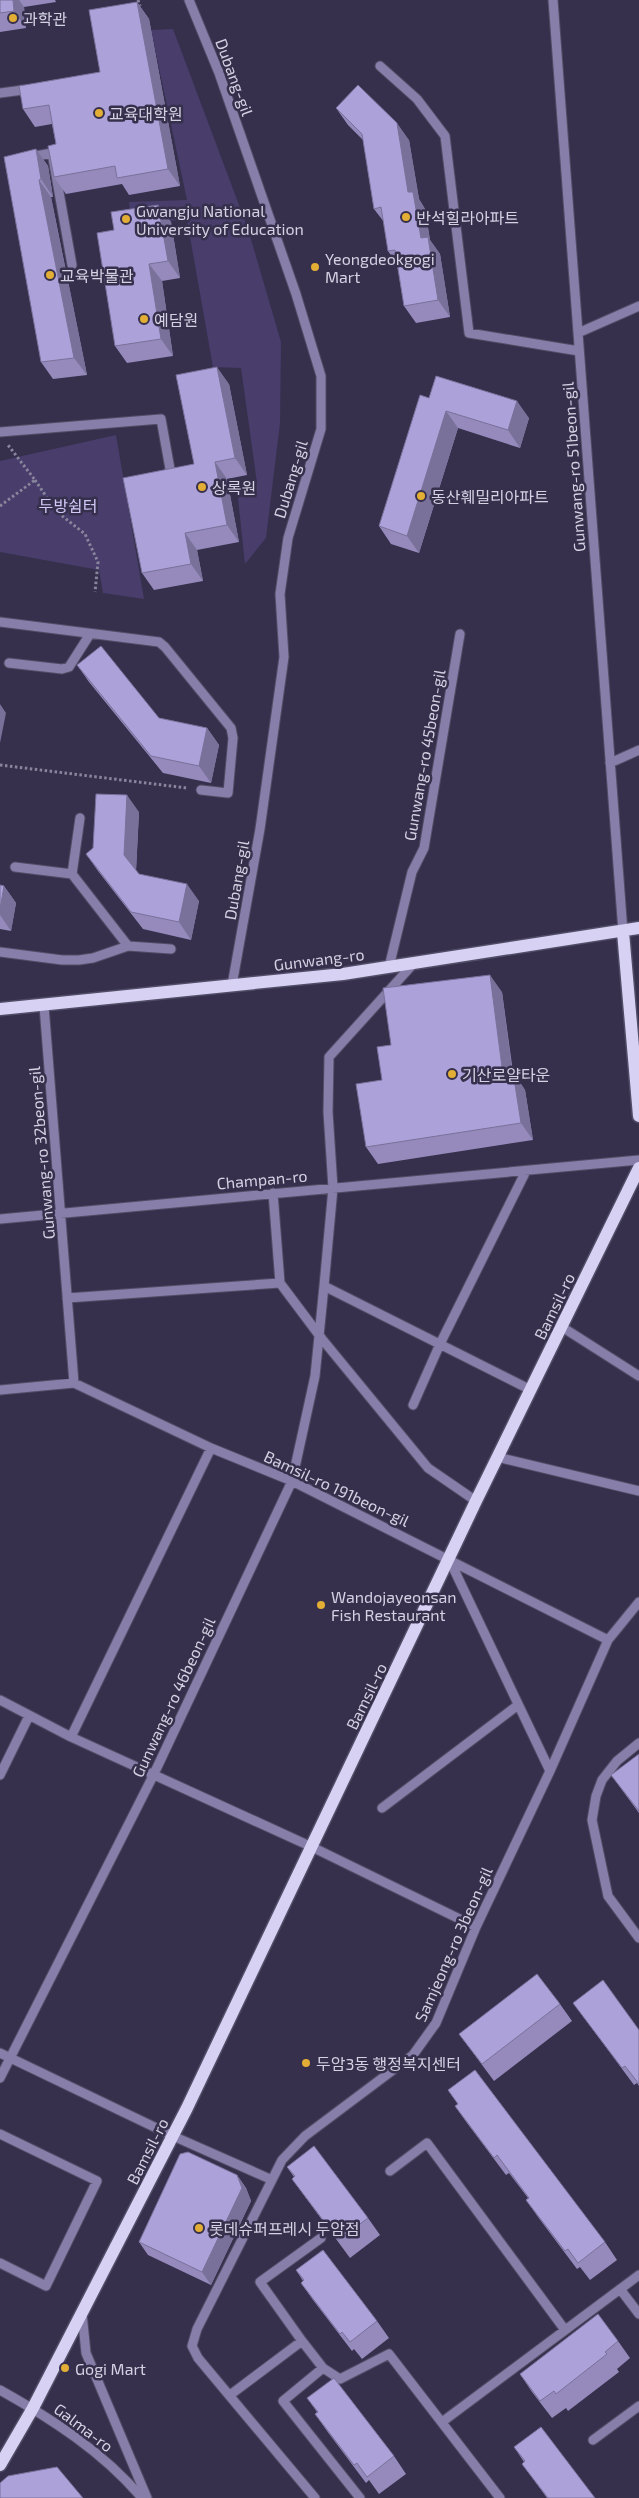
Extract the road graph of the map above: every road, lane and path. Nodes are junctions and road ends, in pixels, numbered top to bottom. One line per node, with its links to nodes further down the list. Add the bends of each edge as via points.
1 (138, 0): 4 (path)
2 (189, 0): 37 (street, Dubang-gil, via 296,294 321,376 321,429 288,538 280,594 284,657 260,829)
3 (553, 0): 11 (street, Gunwang-ro 51beon-gil)
4 (140, 6)
5 (380, 66): 12 (street, via 417,99 445,136 469,333)
6 (23, 90): 7 (street)
7 (0, 93)
8 (17, 159): 9 (street, via 52,153)
9 (72, 265)
10 (639, 306): 11 (street)
11 (578, 333): 12 (street, Gunwang-ro 51beon-gil)
12 (579, 351): 24 (street, Gunwang-ro 51beon-gil)
13 (0, 432): 15 (street, via 161,419)
14 (6, 442): 16 (path)
15 (170, 469)
16 (36, 480): 17 (path); 18 (path, via 56,511 85,534 98,562)
17 (0, 506)
18 (95, 592)
19 (0, 622): 20 (street)
20 (90, 634): 22 (street, via 69,667); 26 (street, via 159,642 227,721 233,738 228,793)
21 (460, 634): 36 (street, Gunwang-ro 45beon-gil, via 424,848 412,872)
22 (10, 663)
23 (639, 750): 24 (street)
24 (610, 763): 31 (street, Gunwang-ro 51beon-gil)
25 (0, 765): 26 (path)
26 (200, 790)
27 (80, 818): 29 (street)
28 (15, 867): 29 (street)
29 (72, 874): 32 (street)
30 (639, 928): 31 (main road, Gunwang-ro)
31 (623, 932): 35 (main road, Gunwang-ro); 40 (main road)
32 (128, 946): 33 (street); 34 (street, via 79,960)
33 (171, 950)
34 (0, 952)
35 (414, 963): 36 (main road, Gunwang-ro); 44 (street, Gunwang-ro 46beon-gil, via 330,1057 328,1112)
36 (389, 967): 37 (main road, Gunwang-ro)
37 (232, 985): 38 (main road, Gunwang-ro)
38 (44, 1006): 39 (main road, Gunwang-ro); 46 (street, Gunwang-ro 32beon-gil)
39 (0, 1009)
40 (639, 1116)
41 (639, 1160): 43 (street, Champan-ro)
42 (639, 1168): 51 (main road, Bamsil-ro)
43 (526, 1171): 44 (street, Champan-ro); 53 (street)
44 (333, 1188): 45 (street, Champan-ro); 49 (street, Gunwang-ro 46beon-gil)
45 (273, 1193): 46 (street, Champan-ro); 48 (street)
46 (61, 1212): 47 (street, Champan-ro); 50 (street, Gunwang-ro 32beon-gil)
47 (0, 1219)
48 (280, 1283): 50 (street); 52 (street)
49 (324, 1286): 52 (street, Gunwang-ro 46beon-gil); 53 (street)
50 (68, 1298): 55 (street, Gunwang-ro 32beon-gil)
51 (562, 1328): 54 (street); 57 (main road, Bamsil-ro)
52 (319, 1334): 61 (street, Gunwang-ro 46beon-gil, via 315,1376); 63 (street, via 428,1468)
53 (440, 1344): 57 (street); 58 (street)
54 (639, 1376)
55 (74, 1383): 56 (street); 59 (street, Bamsil-ro 191beon-gil)
56 (0, 1390)
57 (531, 1390): 60 (main road, Bamsil-ro)
58 (414, 1405)
59 (211, 1448): 61 (street, Bamsil-ro 191beon-gil); 70 (street)
60 (497, 1457): 62 (street); 63 (main road, Bamsil-ro)
61 (292, 1481): 64 (street, Bamsil-ro 191beon-gil); 74 (street, Gunwang-ro 46beon-gil)
62 (639, 1491)
63 (476, 1501): 64 (main road, Bamsil-ro)
64 (449, 1559): 66 (street); 68 (street); 76 (main road, Bamsil-ro)
65 (639, 1602): 66 (street, Samjeong-ro 3beon-gil)
66 (608, 1640): 72 (street, Samjeong-ro 3beon-gil)
67 (0, 1700): 69 (street)
68 (518, 1705): 72 (street); 75 (street)
69 (29, 1716): 70 (street); 73 (street)
70 (71, 1737): 74 (street)
71 (639, 1743): 78 (street, via 617,1761 602,1780 592,1820 608,1896)
72 (550, 1772): 77 (street, Samjeong-ro 3beon-gil)
73 (0, 1775)
74 (153, 1776): 76 (street); 80 (street, Gunwang-ro 46beon-gil)
75 (382, 1808)
76 (312, 1847): 77 (street); 83 (main road, Bamsil-ro)
77 (476, 1927): 85 (street, Samjeong-ro 3beon-gil, via 446,2002 413,2055 305,2136 282,2160)
78 (639, 1938)
79 (0, 2053): 80 (street)
80 (10, 2058): 81 (street, Gunwang-ro 46beon-gil); 83 (street)
81 (0, 2078)
82 (0, 2134): 87 (street, via 97,2181 46,2286)
83 (173, 2136): 85 (street); 90 (main road, Bamsil-ro)
84 (390, 2171): 92 (street, via 427,2143)
85 (270, 2179): 96 (street, Samjeong-ro 3beon-gil, via 197,2329 192,2346 198,2358)
86 (321, 2238): 93 (street, via 260,2282)
87 (0, 2263)
88 (639, 2275): 89 (street)
89 (620, 2289): 91 (street); 92 (street)
90 (82, 2313): 98 (main road, Bamsil-ro); 103 (street, via 86,2353)
91 (639, 2314)
92 (564, 2330): 99 (street)
93 (302, 2341): 94 (street); 96 (street)
94 (323, 2368): 99 (street, via 340,2379 389,2354); 105 (street, via 283,2401)
95 (0, 2390): 98 (street, Galma-ro)
96 (230, 2395): 104 (street, Samjeong-ro 3beon-gil)
97 (639, 2406): 100 (street)
98 (33, 2408): 101 (main road, Bamsil-ro); 102 (street, Galma-ro, via 91,2448)
99 (442, 2422): 106 (street)
100 (593, 2440)
101 (0, 2464)
102 (142, 2498)
103 (147, 2498)
104 (315, 2498)
105 (360, 2498)
106 (500, 2498)

